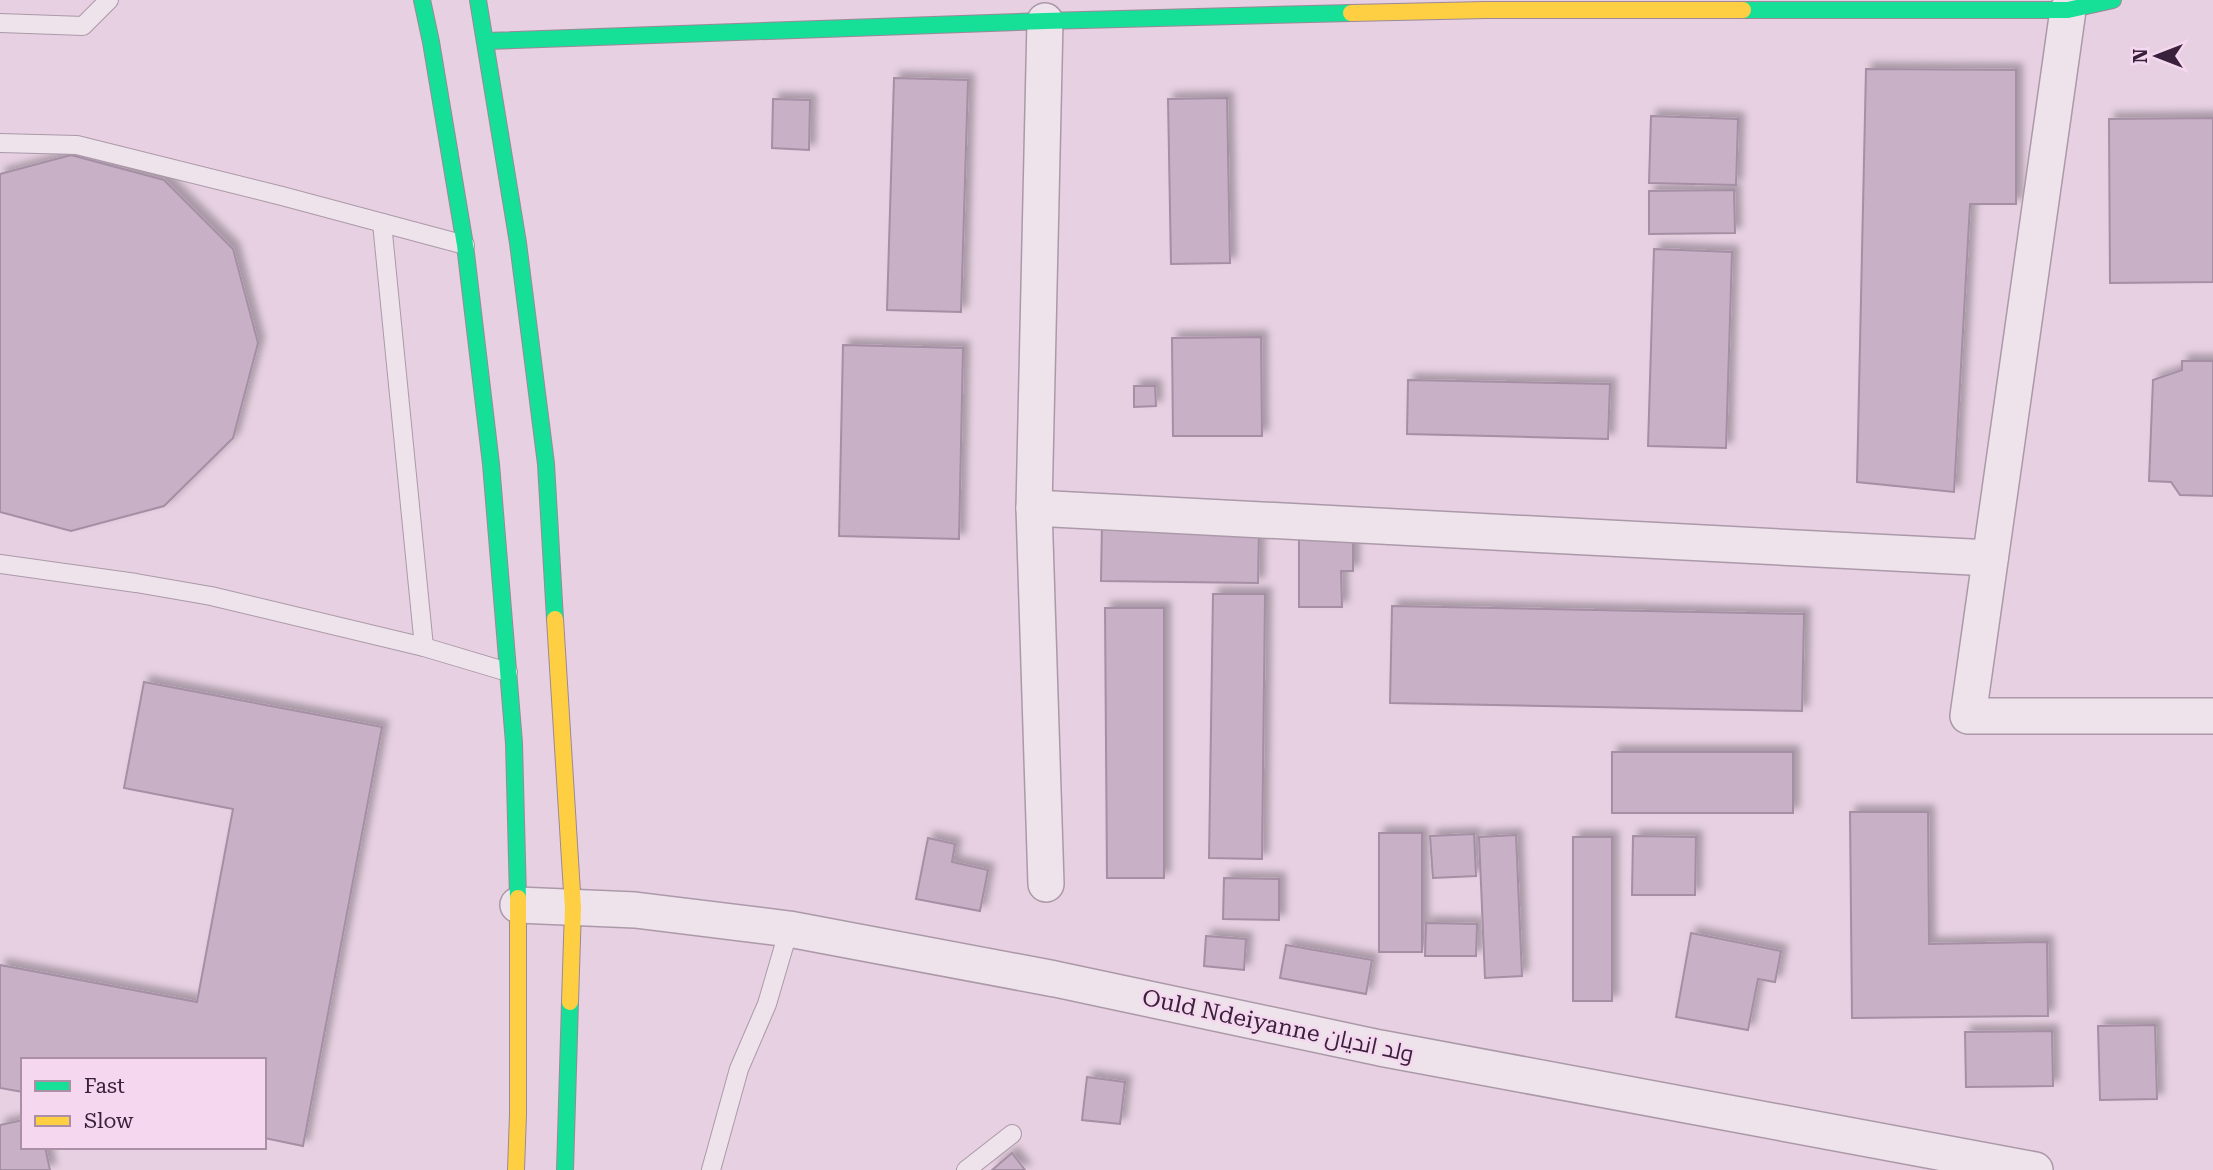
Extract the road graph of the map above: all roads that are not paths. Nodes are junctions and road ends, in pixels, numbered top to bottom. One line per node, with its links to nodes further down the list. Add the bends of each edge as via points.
1 (109, 0): 7 (lane, via 83,26)
2 (422, 0): 11 (main road)
3 (478, 0): 8 (main road)
4 (2113, 0): 5 (main road)
5 (2068, 10): 6 (main road, via 1485,10); 13 (street)
6 (1045, 21): 8 (main road); 12 (street)
7 (0, 23)
8 (486, 41): 20 (main road, via 546,464)
9 (0, 143): 10 (lane, via 77,145)
10 (382, 223): 11 (lane); 15 (lane)
11 (465, 245): 16 (main road, via 491,464)
12 (1034, 508): 13 (street); 18 (street)
13 (1990, 558): 17 (street, via 1968,716)
14 (0, 564): 15 (lane, via 211,596)
15 (424, 647): 16 (lane)
16 (508, 671): 19 (main road)
17 (2213, 716)
18 (1045, 884)
19 (518, 905): 20 (street, Ould Ndeiyanne ولد انديان); 23 (main road)
20 (573, 908): 21 (street, Ould Ndeiyanne ولد انديان, via 635,910); 24 (main road)
21 (789, 929): 25 (lane, via 767,1004 738,1069); 27 (street, Ould Ndeiyanne ولد انديان, via 1407,1053)
22 (1012, 1134): 26 (lane)
23 (516, 1170)
24 (565, 1170)
25 (711, 1170)
26 (966, 1170)
27 (2035, 1170)

